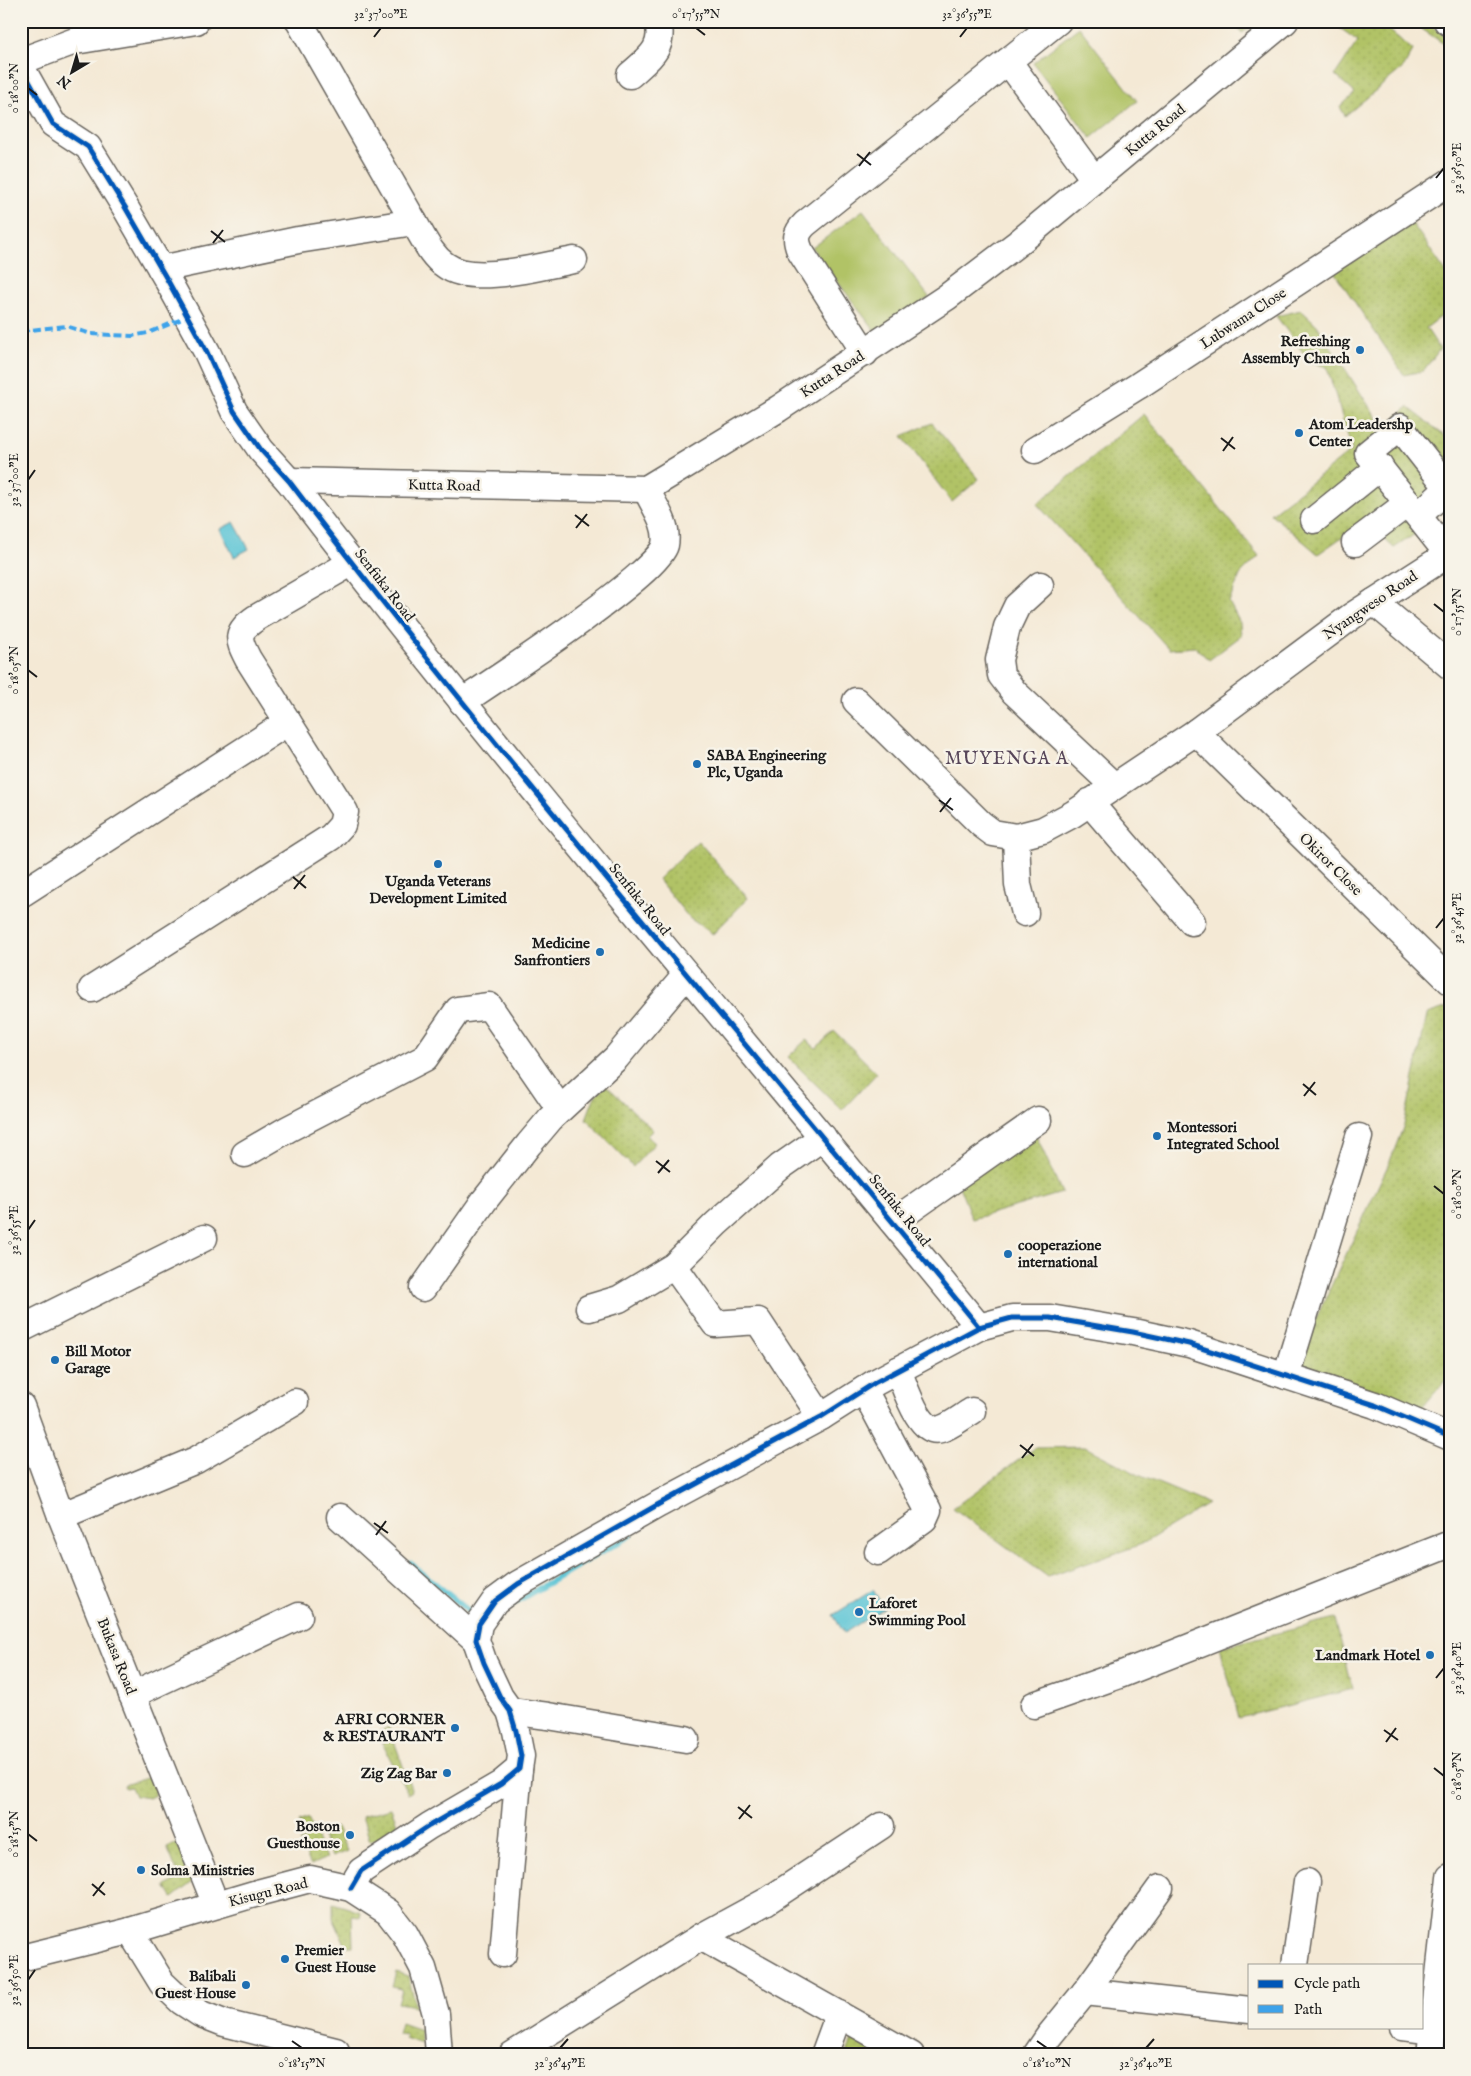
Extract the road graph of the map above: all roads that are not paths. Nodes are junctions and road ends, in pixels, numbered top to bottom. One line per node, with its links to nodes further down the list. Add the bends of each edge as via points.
1 (196, 21): 9 (street, via 76,41)
2 (299, 21): 14 (street)
3 (658, 21): 11 (street, via 659,44)
4 (1058, 21): 8 (street)
5 (1285, 21): 12 (street, Kutta Road)
6 (1447, 21): 7 (street)
7 (1450, 24)
8 (1008, 61): 12 (street); 17 (street, via 805,224 797,235 800,251)
9 (21, 62)
10 (21, 67): 16 (street, Senfuka Road, via 53,124 88,147)
11 (630, 75)
12 (1094, 180): 17 (street, Kutta Road, via 947,297)
13 (1450, 182): 18 (street, Lubwama Close)
14 (414, 222): 15 (street, via 431,251 445,266 464,274 488,275); 16 (street, via 298,240)
15 (574, 260)
16 (161, 269): 20 (street, Senfuka Road, via 234,410 261,450)
17 (866, 353): 21 (street, Kutta Road)
18 (1035, 450)
19 (1380, 467): 22 (street); 22 (street, via 1368,453 1400,427 1448,488); 23 (street)
20 (290, 481): 21 (street, Kutta Road); 26 (street, Senfuka Road)
21 (646, 489): 31 (street, via 663,522 665,546 659,556 636,579 593,611)
22 (1413, 510): 24 (street); 25 (street)
23 (1314, 520)
24 (1355, 543)
25 (1449, 554): 28 (street, Nyangweso Road)
26 (352, 563): 31 (street, Senfuka Road); 32 (street, via 256,618 245,625 240,634 248,659)
27 (1040, 585): 34 (street, via 1017,606 999,660 1001,674 1014,692)
28 (1374, 602): 29 (street); 33 (street, Nyangweso Road)
29 (1450, 666)
30 (856, 701): 36 (street, via 981,824 993,833)
31 (462, 702): 40 (street, Senfuka Road)
32 (288, 722): 37 (street); 42 (street, via 345,812 342,825 332,837)
33 (1196, 732): 34 (street, Nyangweso Road); 41 (street, Okiror Close)
34 (1114, 786): 35 (street, Nyangweso Road)
35 (1089, 802): 36 (street, via 1043,830); 39 (street)
36 (1016, 837): 38 (street, via 1018,885)
37 (21, 894)
38 (1025, 913)
39 (1192, 922)
40 (686, 975): 43 (street, via 616,1058); 45 (street, Senfuka Road)
41 (1450, 981)
42 (92, 990)
43 (560, 1109): 47 (street, via 489,1006 458,1010 425,1058 288,1128); 51 (street, via 508,1170)
44 (1038, 1120): 48 (street)
45 (823, 1137): 48 (street, Senfuka Road); 50 (street, via 780,1167)
46 (1359, 1137): 56 (street)
47 (245, 1154)
48 (893, 1222): 53 (street, Senfuka Road)
49 (204, 1238): 54 (street)
50 (674, 1266): 52 (street, via 619,1299); 61 (street, via 715,1324 758,1321)
51 (423, 1288)
52 (589, 1308)
53 (978, 1327): 55 (street); 56 (street, via 1012,1318 1050,1318 1189,1344)
54 (21, 1329)
55 (898, 1370): 57 (street); 60 (street, via 921,1423 929,1429 940,1430)
56 (1286, 1376): 62 (street, via 1375,1405)
57 (864, 1390): 61 (street); 67 (street, via 928,1510 924,1518)
58 (295, 1402): 64 (street, via 196,1460)
59 (21, 1406): 63 (street, Bukasa Road)
60 (972, 1411)
61 (822, 1417): 69 (street, via 518,1584 494,1601 479,1624)
62 (1450, 1437)
63 (26, 1438): 64 (street, Bukasa Road)
64 (60, 1516): 70 (street, Bukasa Road)
65 (340, 1517): 69 (street)
66 (1450, 1544): 71 (street, via 1122,1674)
67 (878, 1552)
68 (298, 1616): 70 (street)
69 (476, 1640): 72 (street, via 500,1698)
70 (132, 1695): 80 (street, Bukasa Road)
71 (1034, 1705)
72 (510, 1712): 73 (street); 74 (street, via 521,1750)
73 (686, 1739)
74 (519, 1769): 78 (street, via 501,1784 361,1871); 83 (street)
75 (881, 1826): 82 (street, via 767,1901)
76 (1450, 1877): 90 (street)
77 (1307, 1882): 85 (street)
78 (351, 1888): 80 (street, Kisugu Road, via 310,1880); 92 (street, Kisugu Road, via 388,1912 406,1934 423,1968 436,2014)
79 (1160, 1888): 86 (street)
80 (216, 1905): 81 (street, Kisugu Road)
81 (130, 1931): 84 (street, Kisugu Road); 91 (street, via 162,1983 201,2014 224,2023)
82 (701, 1937): 88 (street); 93 (street)
83 (503, 1954)
84 (21, 1958)
85 (1295, 1964)
86 (1085, 1992): 87 (street); 96 (street)
87 (1248, 2010)
88 (838, 2014): 94 (street); 95 (street)
89 (1405, 2028): 90 (street)
90 (1432, 2043)
91 (336, 2051)
92 (439, 2055)
93 (512, 2055)
94 (824, 2055)
95 (911, 2055)
96 (1036, 2055)

